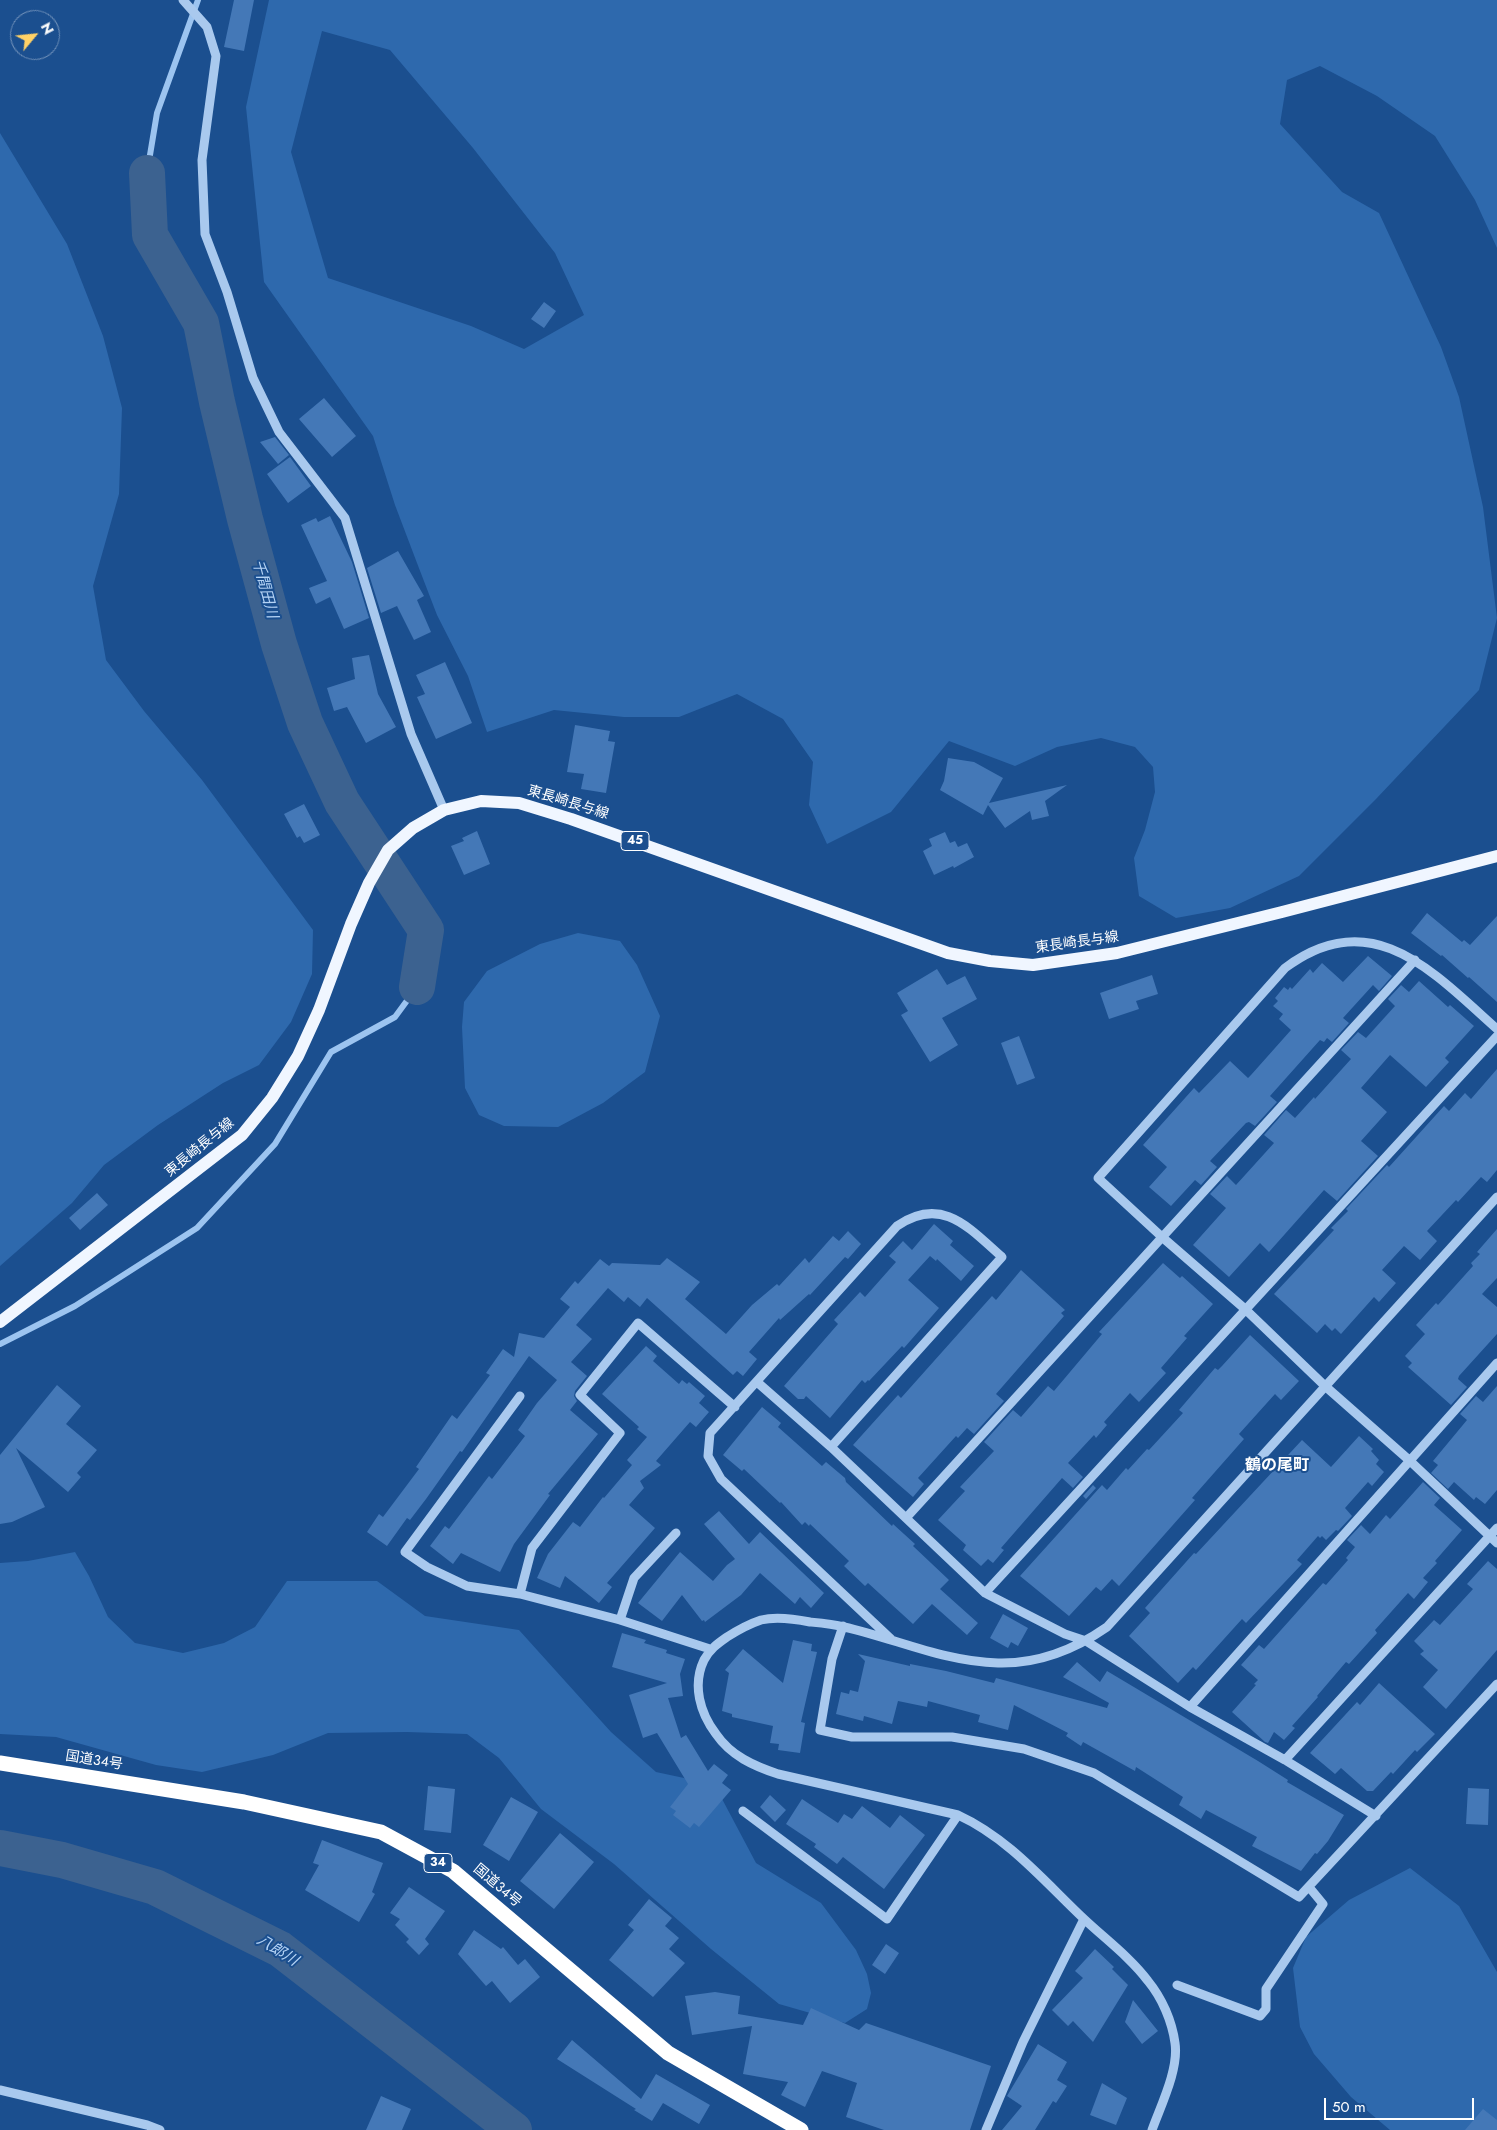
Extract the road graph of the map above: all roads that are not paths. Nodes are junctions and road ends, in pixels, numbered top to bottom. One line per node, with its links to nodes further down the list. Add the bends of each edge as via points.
1 (183, 0): 2 (street, via 207,28 216,56 202,160 205,234 227,292 253,378 278,432 345,518 411,734)
2 (444, 810): 3 (main road, 東長崎長与線 / 45, via 481,801 519,803 948,953 1033,965 1117,953); 10 (main road, 東長崎長与線 / 45, via 413,828 388,850 350,924 298,1056 272,1098 242,1135)
3 (1497, 856)
4 (1415, 960): 5 (street); 8 (street); 8 (street, via 1404,953 1374,944 1334,942 1312,950 1285,968 1098,1178)
5 (1497, 1028)
6 (1497, 1036): 9 (street)
7 (1497, 1197): 13 (street)
8 (1162, 1237): 9 (street); 18 (street)
9 (1245, 1308): 13 (street); 23 (street)
10 (0, 1322)
11 (1497, 1363): 17 (street)
12 (757, 1382): 15 (street); 16 (street); 16 (street, via 897,1226 909,1218 921,1213 946,1215 1002,1257)
13 (1325, 1386): 17 (street); 28 (street, via 1106,1627)
14 (520, 1396): 24 (street, via 405,1552 427,1567 467,1586)
15 (735, 1407): 24 (street, via 638,1323 580,1395 620,1433 532,1548); 27 (street, via 710,1433 708,1456 721,1479)
16 (831, 1447): 18 (street)
17 (1409, 1460): 21 (street); 31 (street)
18 (906, 1518): 23 (street)
19 (1497, 1528): 21 (street)
20 (676, 1533): 25 (street, via 634,1578)
21 (1489, 1536): 22 (street); 32 (street)
22 (1497, 1543)
23 (985, 1593): 28 (street, via 1064,1634)
24 (520, 1594): 25 (street)
25 (620, 1620): 29 (street)
26 (843, 1626): 27 (street); 29 (street, via 788,1618 763,1620 737,1630); 37 (street, via 832,1659 820,1730 852,1737 952,1737 1024,1749 1094,1773 1299,1897)
27 (893, 1641): 28 (street, via 955,1658 996,1663 1027,1662)
28 (1086, 1641): 31 (street)
29 (710, 1649): 35 (street, via 699,1670 700,1705 722,1742 741,1758 778,1774)
30 (1497, 1684): 36 (street)
31 (1190, 1706): 32 (street)
32 (1285, 1760): 36 (street)
33 (0, 1763): 42 (highway, 国道34号 / 34, via 244,1802 381,1832 453,1871 668,2053)
34 (743, 1811): 35 (street, via 887,1919)
35 (958, 1815): 38 (street, via 981,1825 1011,1847)
36 (1376, 1816): 37 (street)
37 (1309, 1887): 39 (street, via 1323,1904 1266,1989 1266,2010 1260,2016)
38 (1084, 1919): 43 (street, via 1023,2042); 44 (street, via 1149,1981 1171,2024 1176,2045 1173,2073)
39 (1177, 1985)
40 (0, 2090): 41 (street)
41 (160, 2130)
42 (801, 2130)
43 (986, 2130)
44 (1152, 2130)

